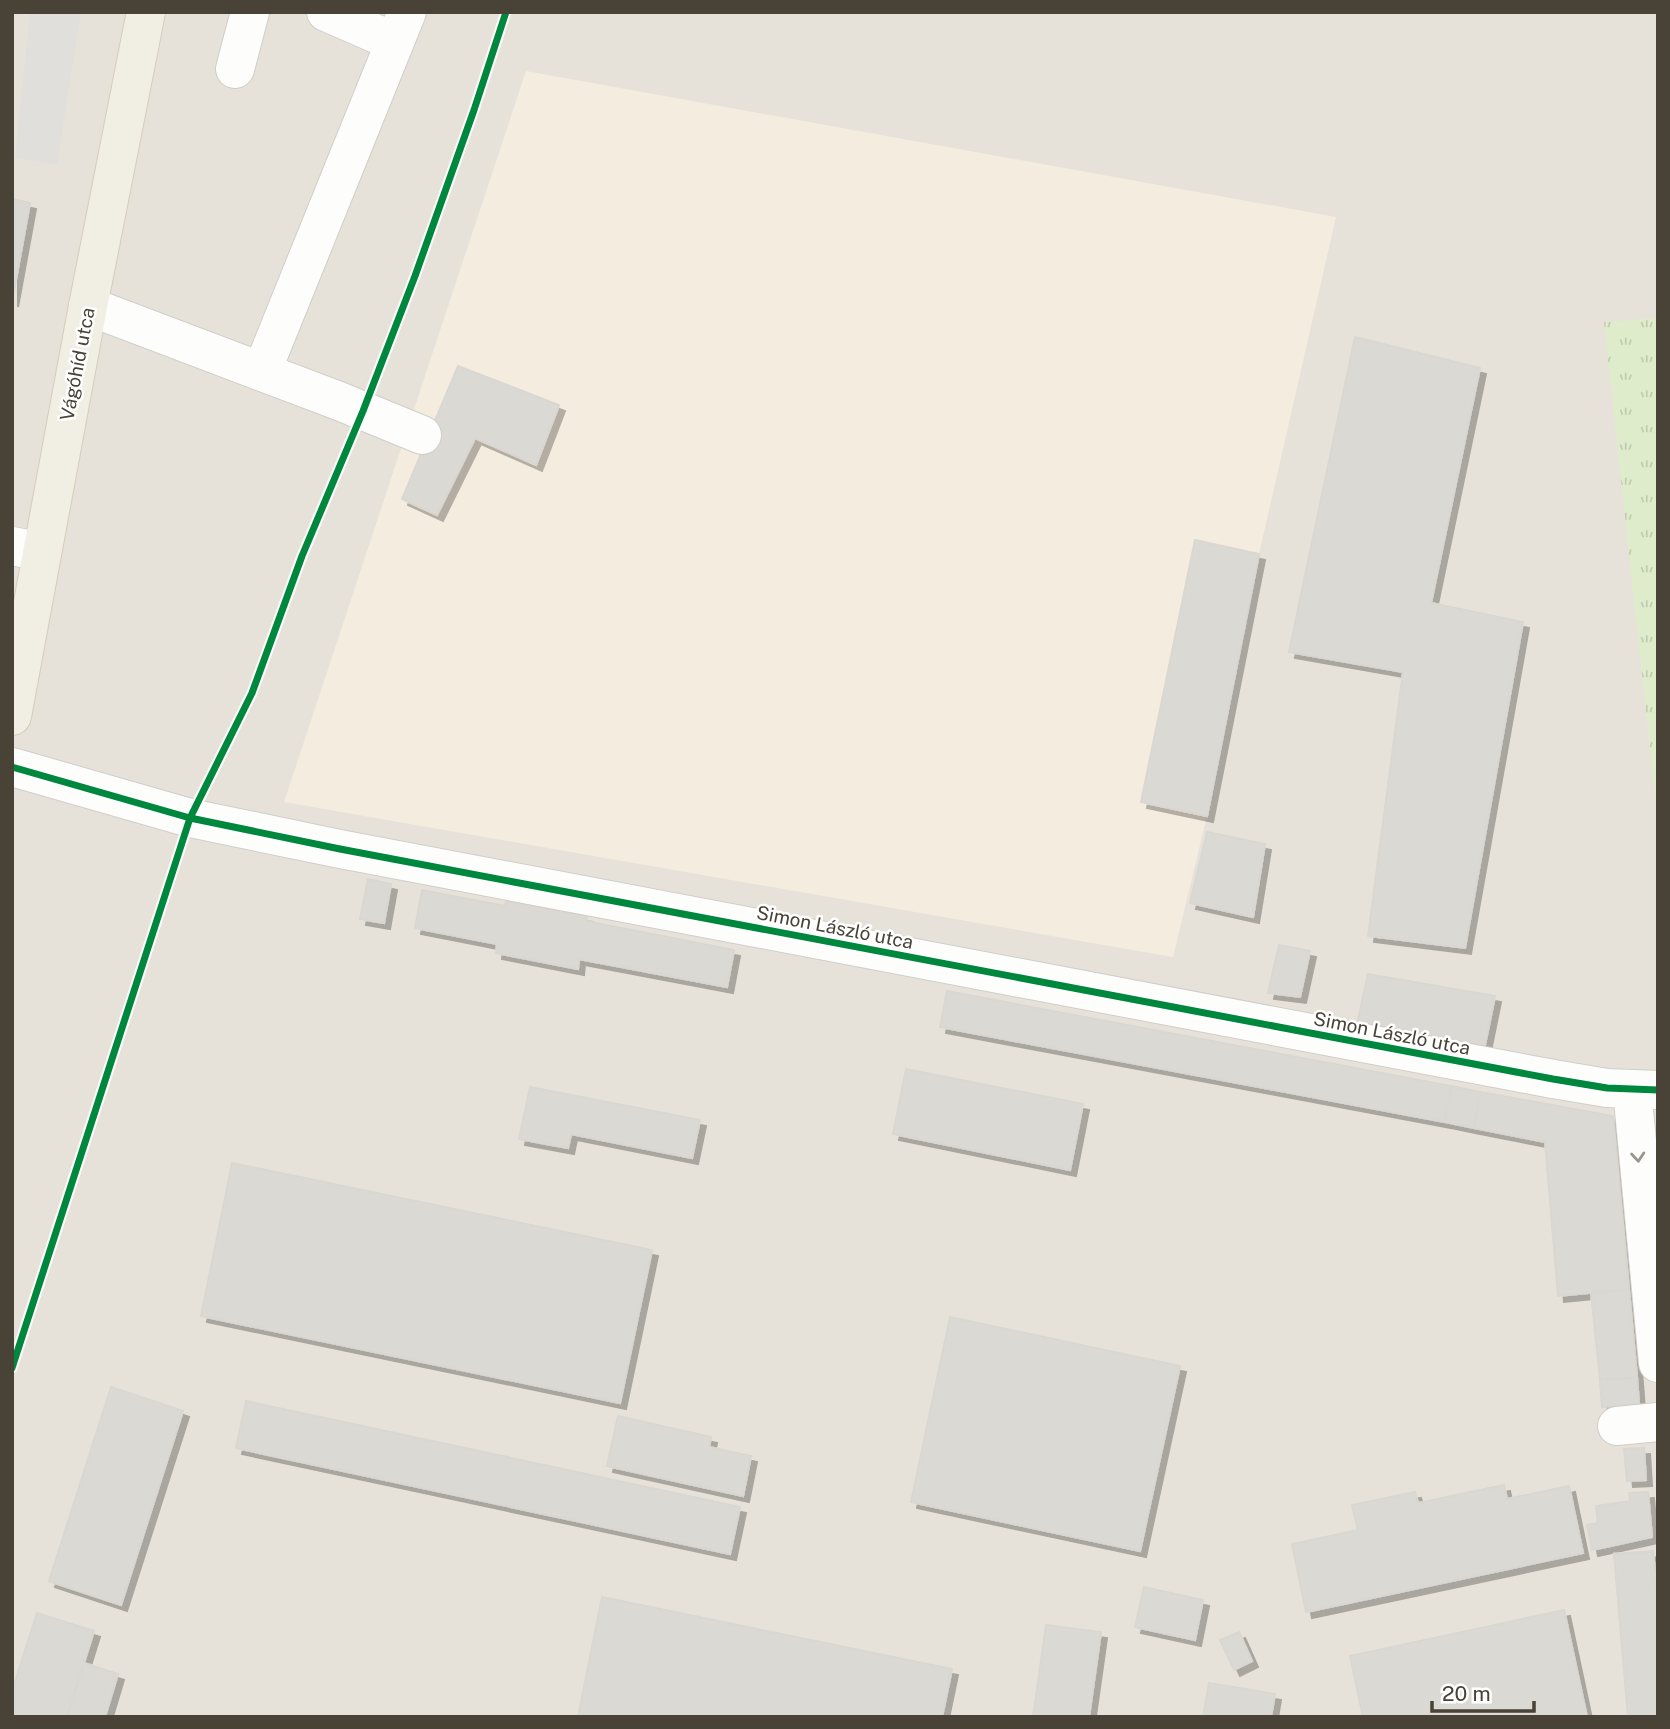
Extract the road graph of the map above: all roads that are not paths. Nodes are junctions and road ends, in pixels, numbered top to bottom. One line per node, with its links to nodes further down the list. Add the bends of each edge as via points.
1 (146, 12): 6 (main road, Vágóhíd utca)
2 (250, 12): 5 (street)
3 (326, 12): 4 (street)
4 (401, 27): 7 (street)
5 (235, 69)
6 (88, 306): 7 (street); 9 (main road, Vágóhíd utca)
7 (262, 371): 8 (street)
8 (422, 435)
9 (27, 549): 10 (main road, Vágóhíd utca)
10 (12, 716)
11 (12, 767): 12 (street, Simon László utca, via 338,861 1539,1077)
12 (1645, 1089): 13 (street, one-way to 13)
13 (1658, 1363)
14 (1658, 1422): 15 (street)
15 (1618, 1426)

